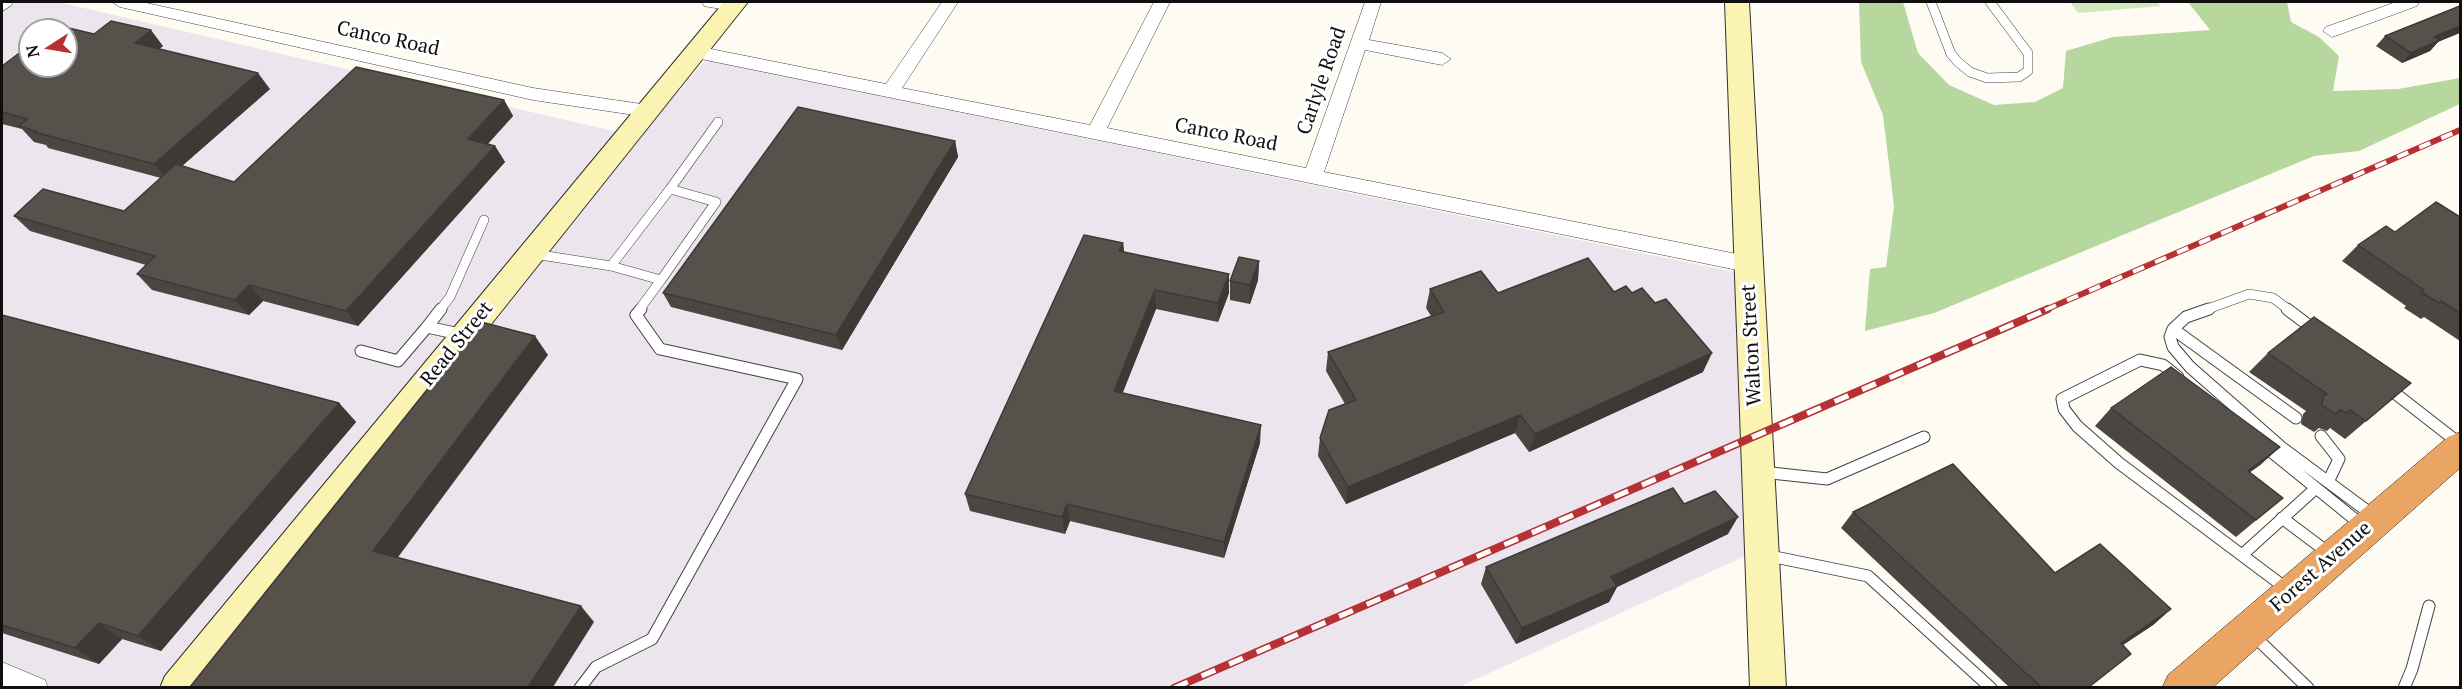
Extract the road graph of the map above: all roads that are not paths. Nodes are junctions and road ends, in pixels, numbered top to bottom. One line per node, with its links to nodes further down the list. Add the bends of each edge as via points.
1 (8, 2): 12 (lane)
2 (120, 2): 19 (street, Canco Road, via 521,91)
3 (950, 2): 18 (street)
4 (1162, 2): 21 (street)
5 (1373, 2): 15 (street, Carlyle Road)
6 (1737, 2): 26 (street, Walton Street)
7 (1931, 2): 8 (lane, via 1951,54 1958,62 1987,78 2019,77 2028,71 2028,53)
8 (1990, 2)
9 (2361, 2): 13 (street)
10 (2411, 2): 13 (street)
11 (726, 3): 16 (street, Read Street)
12 (2, 6)
13 (2370, 17): 14 (street)
14 (2332, 31)
15 (1359, 43): 17 (street); 22 (street, Carlyle Road)
16 (696, 52): 18 (street, Canco Road); 19 (street, Read Street)
17 (1442, 59)
18 (891, 91): 21 (street, Canco Road)
19 (648, 111): 25 (street, Read Street)
20 (718, 122): 23 (lane)
21 (1096, 132): 22 (street, Canco Road)
22 (1313, 176): 26 (street, Canco Road)
23 (670, 189): 27 (lane); 28 (lane, via 716,202)
24 (484, 220): 29 (lane, via 450,297)
25 (531, 254): 27 (lane); 31 (street, Read Street)
26 (1747, 264): 41 (street, Walton Street)
27 (611, 266): 28 (lane)
28 (661, 280): 55 (lane, via 636,315 660,349 797,379 652,639 596,667)
29 (427, 327): 31 (lane); 33 (lane, via 398,361)
30 (2173, 329): 32 (lane, via 2186,317 2249,294 2261,294 2273,298); 37 (lane); 42 (lane, via 2173,347 2190,367 2280,447)
31 (464, 335): 54 (street, Read Street)
32 (2329, 342)
33 (361, 351)
34 (2376, 378): 40 (lane)
35 (2190, 387): 47 (lane, via 2163,365 2140,360 2062,399 2064,409 2077,426)
36 (2226, 416): 43 (lane)
37 (2296, 418)
38 (2321, 436): 42 (lane, via 2339,459)
39 (1923, 437): 41 (lane, via 1827,479)
40 (2460, 446): 45 (highway, Forest Avenue)
41 (1758, 472): 46 (street, Walton Street)
42 (2328, 482): 45 (lane)
43 (2316, 488): 44 (lane); 45 (lane)
44 (2282, 518): 47 (lane); 48 (lane)
45 (2371, 523): 48 (highway, Forest Avenue)
46 (1762, 554): 56 (street, Walton Street); 57 (lane, via 1868,576)
47 (2242, 555): 49 (lane)
48 (2333, 556): 49 (highway, Forest Avenue)
49 (2291, 592): 51 (highway, Forest Avenue)
50 (2429, 606): 60 (lane)
51 (2248, 630): 58 (highway, Forest Avenue); 59 (lane)
52 (2, 674): 53 (street)
53 (36, 687)
54 (178, 687)
55 (580, 687)
56 (1768, 687)
57 (1991, 687)
58 (2182, 687)
59 (2308, 687)
60 (2404, 687)

